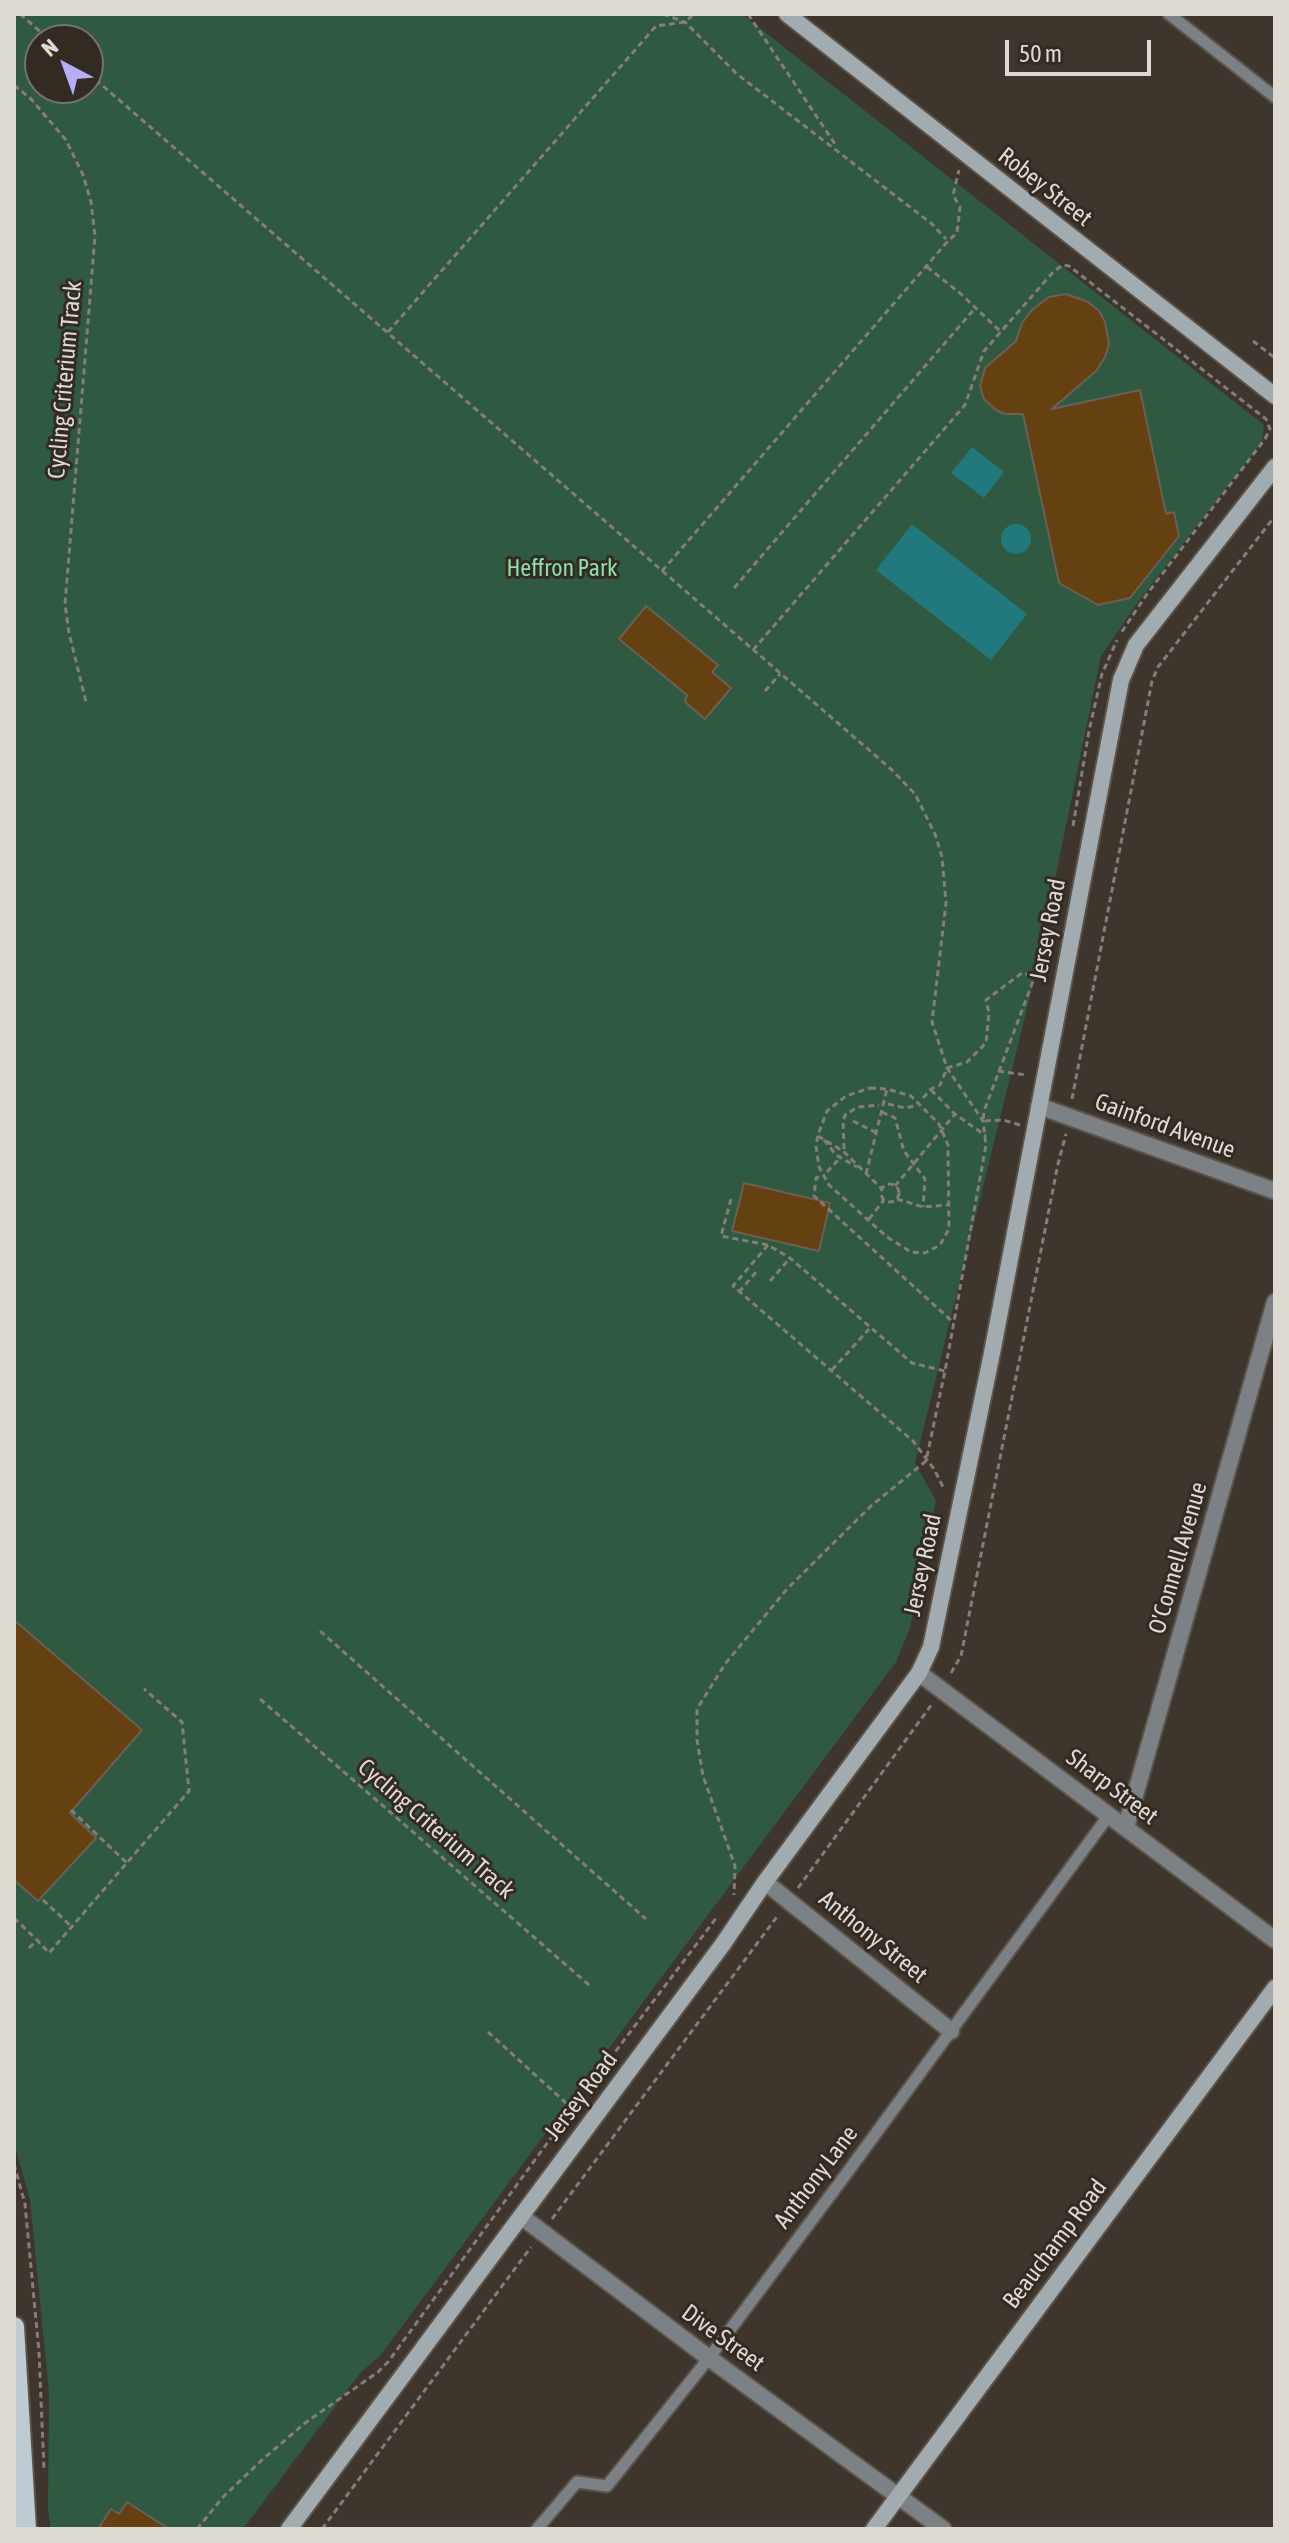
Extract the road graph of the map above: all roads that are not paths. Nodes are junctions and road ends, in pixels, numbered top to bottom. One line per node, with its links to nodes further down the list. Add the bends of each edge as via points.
1 (787, 14): 4 (street, Robey Street)
2 (1169, 14): 3 (lane)
3 (1275, 97)
4 (1275, 396)
5 (1275, 467): 6 (street, Jersey Road, via 1136,645 1121,680)
6 (1039, 1106): 7 (street, Gainford Avenue); 9 (street, Jersey Road, via 931,1647)
7 (1275, 1191)
8 (1275, 1302): 11 (street, O'Connell Avenue)
9 (919, 1673): 10 (street, Sharp Street); 12 (street, Jersey Road)
10 (1109, 1815): 11 (street, Sharp Street); 15 (lane, Anthony Lane)
11 (1126, 1827): 13 (street, Sharp Street)
12 (765, 1882): 15 (street, Anthony Street); 16 (street, Jersey Road)
13 (1275, 1940)
14 (1275, 1988): 19 (street, Beauchamp Road)
15 (951, 2031): 18 (lane, Anthony Lane)
16 (522, 2217): 18 (street, Dive Street); 21 (street, Jersey Road)
17 (14, 2327): 20 (main road)
18 (709, 2358): 19 (street, Dive Street); 22 (lane, Anthony Lane, via 607,2486 577,2482)
19 (898, 2495): 23 (street, Beauchamp Road); 24 (street, Dive Street)
20 (26, 2529)
21 (289, 2529)
22 (537, 2529)
23 (874, 2529)
24 (943, 2529)

